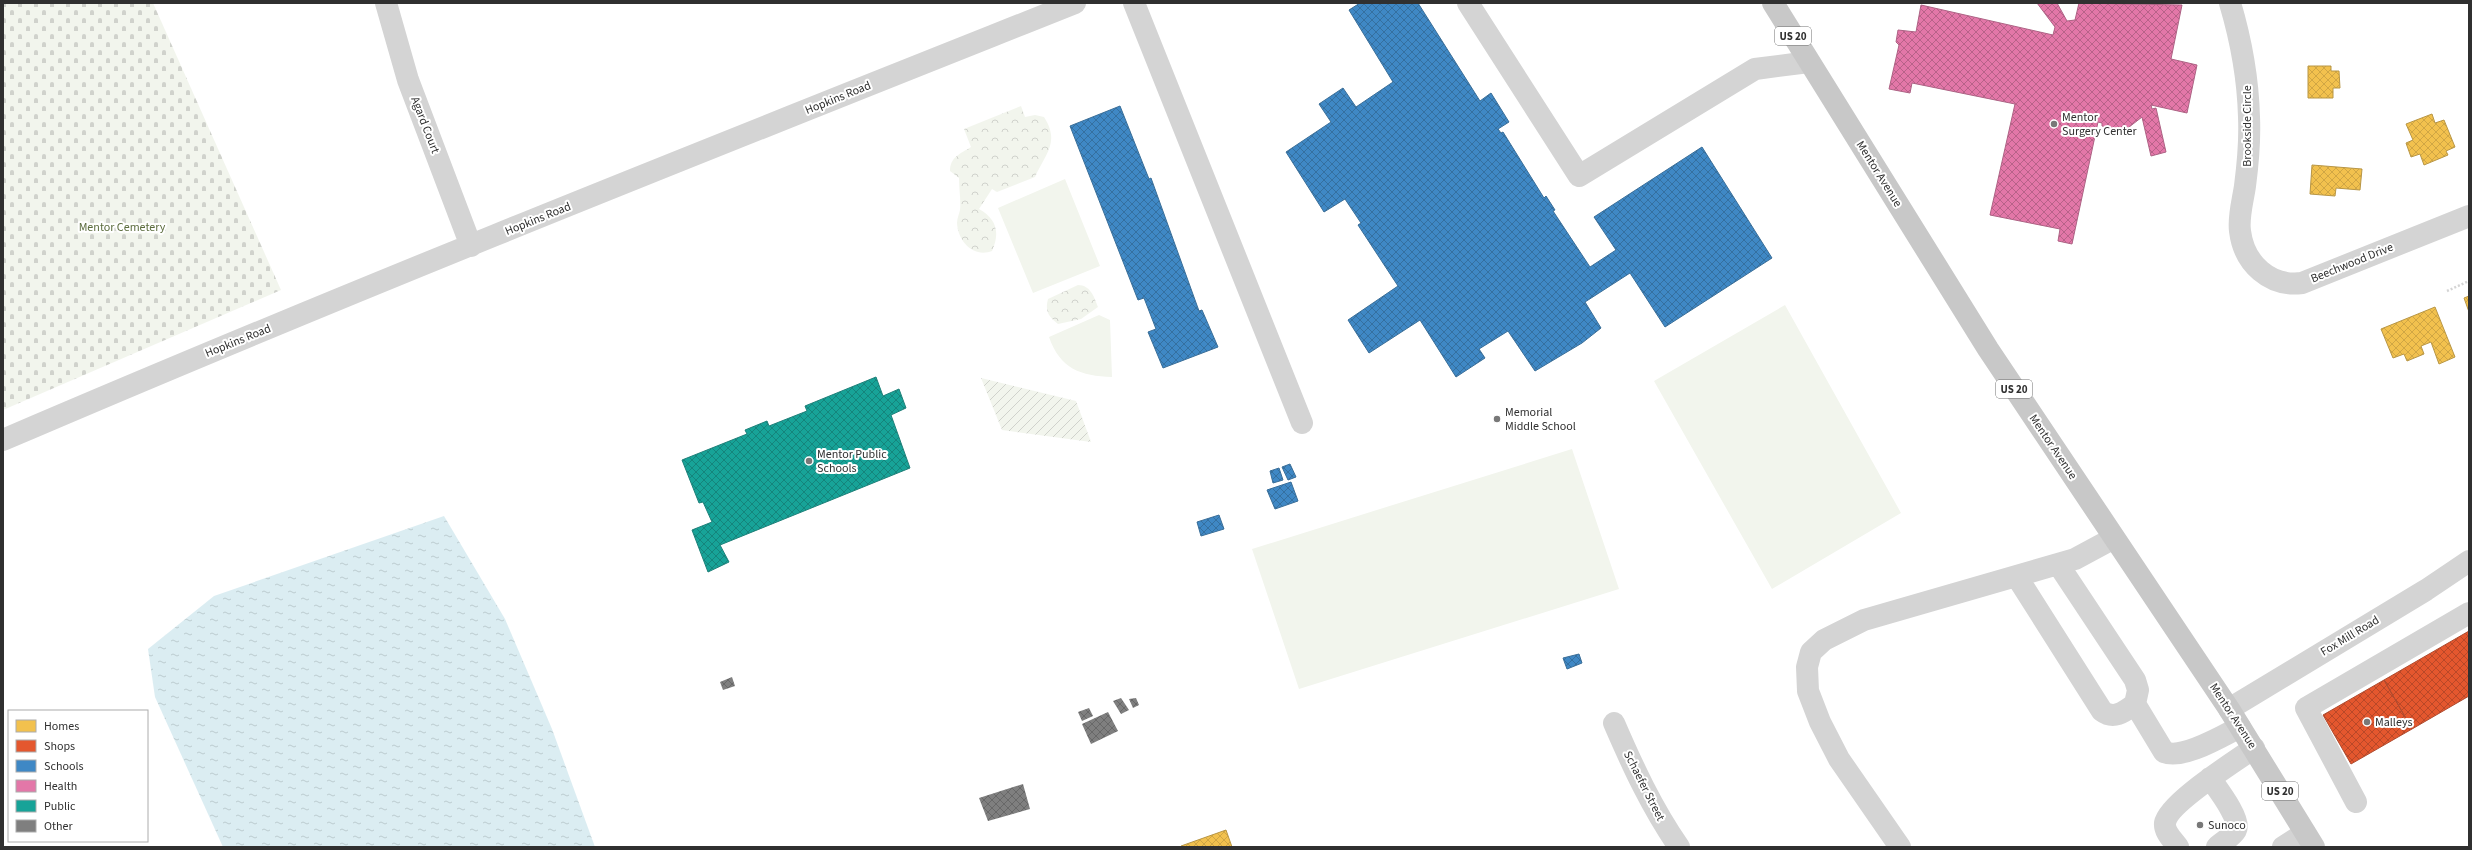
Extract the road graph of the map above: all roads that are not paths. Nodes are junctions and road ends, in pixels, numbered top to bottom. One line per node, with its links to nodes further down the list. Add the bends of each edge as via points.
1 (386, 3): 9 (street, Agard Court, via 408,80)
2 (1074, 3): 9 (street, Hopkins Road)
3 (1134, 3): 11 (street)
4 (1468, 3): 7 (street, via 1578,176 1755,70)
5 (1773, 3): 7 (main road, Mentor Avenue / US 20)
6 (2230, 3): 10 (street, Brookside Circle, via 2247,74 2247,169 2240,231)
7 (1809, 62): 13 (main road, Mentor Avenue / US 20, via 1988,349)
8 (2469, 216): 10 (street, Beechwood Drive, via 2302,283 2288,285 2273,281 2256,268)
9 (471, 246): 12 (street, Hopkins Road)
10 (2245, 249)
11 (1302, 423)
12 (3, 440)
13 (2114, 538): 15 (street, via 2075,559); 19 (main road, Mentor Avenue / US 20)
14 (2469, 561): 19 (street, Fox Mill Road)
15 (2058, 564): 16 (street); 18 (street, via 2135,680 2138,696)
16 (2017, 577): 18 (street, via 2102,711 2114,716); 26 (street, via 1864,620 1824,640 1811,652 1807,667 1808,691 1820,722 1839,759)
17 (2469, 614): 23 (street, via 2306,708)
18 (2134, 704): 19 (street, Fox Mill Road, via 2164,752 2169,754 2188,751)
19 (2235, 718): 21 (main road, Mentor Avenue / US 20)
20 (1614, 723): 25 (street, Schaefer Street, via 1658,817)
21 (2254, 748): 22 (street); 24 (main road, Mentor Avenue / US 20)
22 (2210, 778): 27 (street, via 2181,803 2165,822 2166,831); 28 (street, via 2234,816 2237,826 2236,830)
23 (2356, 802)
24 (2309, 840): 29 (street)
25 (1679, 847)
26 (1900, 847)
27 (2178, 847)
28 (2217, 847)
29 (2283, 847)

